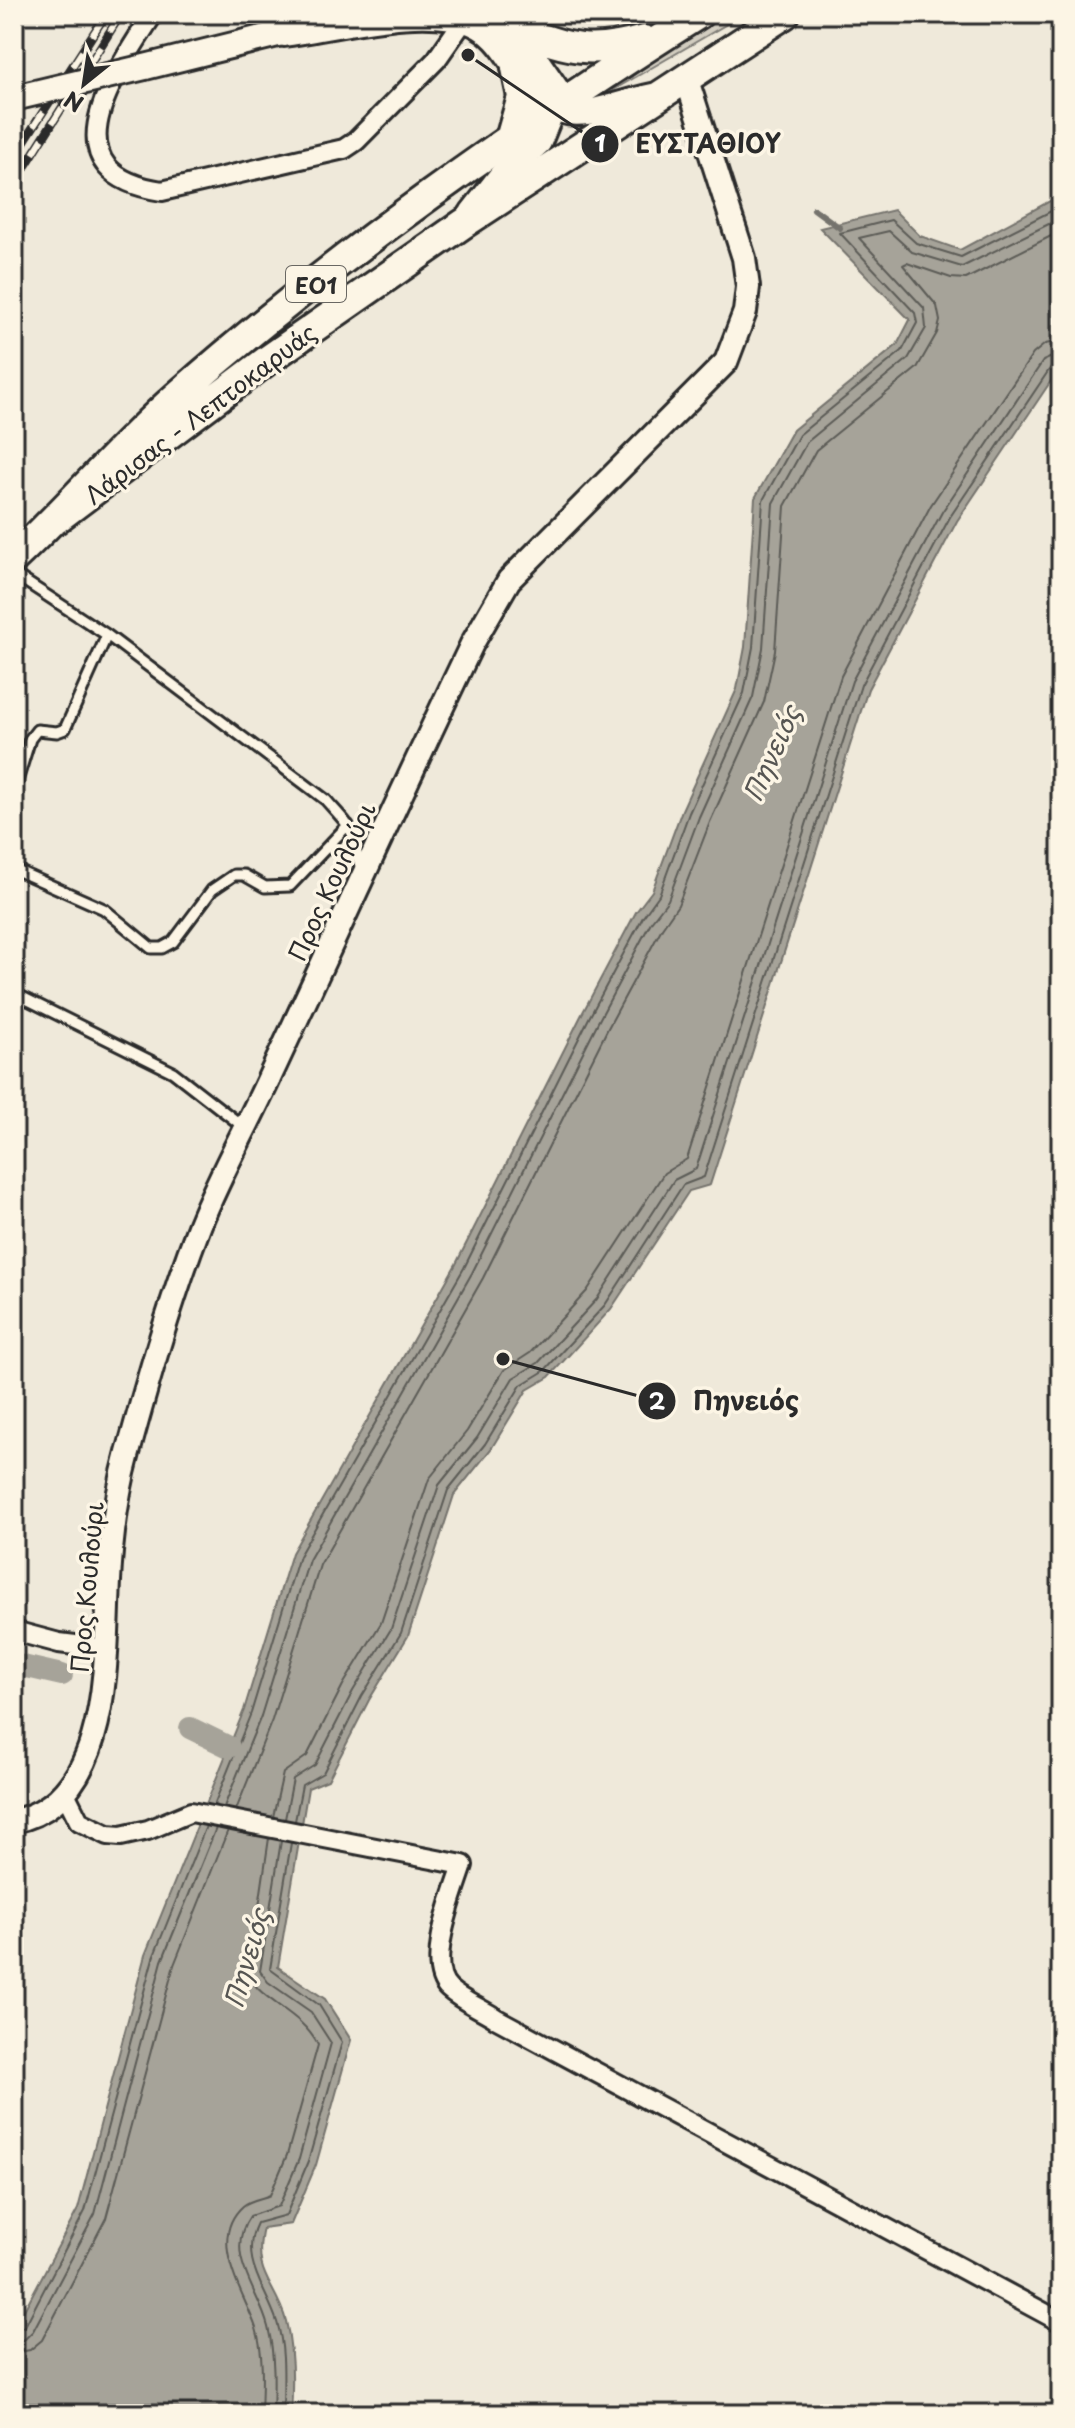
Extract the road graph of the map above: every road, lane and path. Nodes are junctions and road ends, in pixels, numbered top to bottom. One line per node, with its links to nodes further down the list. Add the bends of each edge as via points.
1 (153, 14): 5 (street, via 103,103 94,133 97,153 109,171 162,191 344,149 436,60)
2 (345, 14): 8 (main road)
3 (699, 14): 7 (main road, Λάρισας - Λεπτοκαρυάς / ΕΟ1)
4 (785, 14): 10 (main road, Λάρισας - Λεπτοκαρυάς / ΕΟ1)
5 (464, 20): 8 (main road, via 433,15); 9 (main road, via 501,43)
6 (504, 21): 7 (main road, via 584,50 609,50); 13 (main road, via 557,87)
7 (668, 33): 13 (main road, Λάρισας - Λεπτοκαρυάς / ΕΟ1)
8 (284, 34): 12 (main road, bridge)
9 (516, 68): 13 (main road, via 539,99); 14 (main road, via 522,97)
10 (686, 77): 11 (main road, Λάρισας - Λεπτοκαρυάς / ΕΟ1); 23 (street, Προς Κουλούρι, via 744,258 748,287 737,341 714,378 509,580 472,644)
11 (658, 95): 13 (main road, via 575,113); 15 (main road, Λάρισας - Λεπτοκαρυάς / ΕΟ1)
12 (14, 98)
13 (555, 110): 14 (main road, Λάρισας - Λεπτοκαρυάς / ΕΟ1); 15 (main road, via 534,148 501,176)
14 (510, 139): 16 (main road, Λάρισας - Λεπτοκαρυάς / ΕΟ1, via 226,355 129,439)
15 (463, 224): 16 (main road, Λάρισας - Λεπτοκαρυάς / ΕΟ1, via 269,359)
16 (55, 520): 17 (main road, Λάρισας - Λεπτοκαρυάς / ΕΟ1)
17 (14, 558)
18 (14, 574): 19 (lane)
19 (107, 635): 20 (lane, via 65,729 37,730 30,739); 21 (lane, via 304,781)
20 (14, 791)
21 (348, 825): 22 (lane, via 290,886 265,887 234,875 212,890 173,942 162,948 151,948 104,909); 23 (lane)
22 (14, 869)
23 (363, 872): 25 (street, Προς Κουλούρι)
24 (14, 993): 25 (lane, via 173,1072)
25 (246, 1128): 27 (street, Προς Κουλούρι, via 201,1223 127,1458 110,1568)
26 (14, 1631): 27 (street)
27 (107, 1649): 28 (street, Προς Κουλούρι, via 100,1716)
28 (64, 1791): 29 (street, Προς Κουλούρι, via 42,1810); 30 (street, via 79,1821 108,1835 148,1830 191,1812 463,1865 445,1923 438,1972 448,1988)
29 (14, 1821)
30 (1061, 2322)

